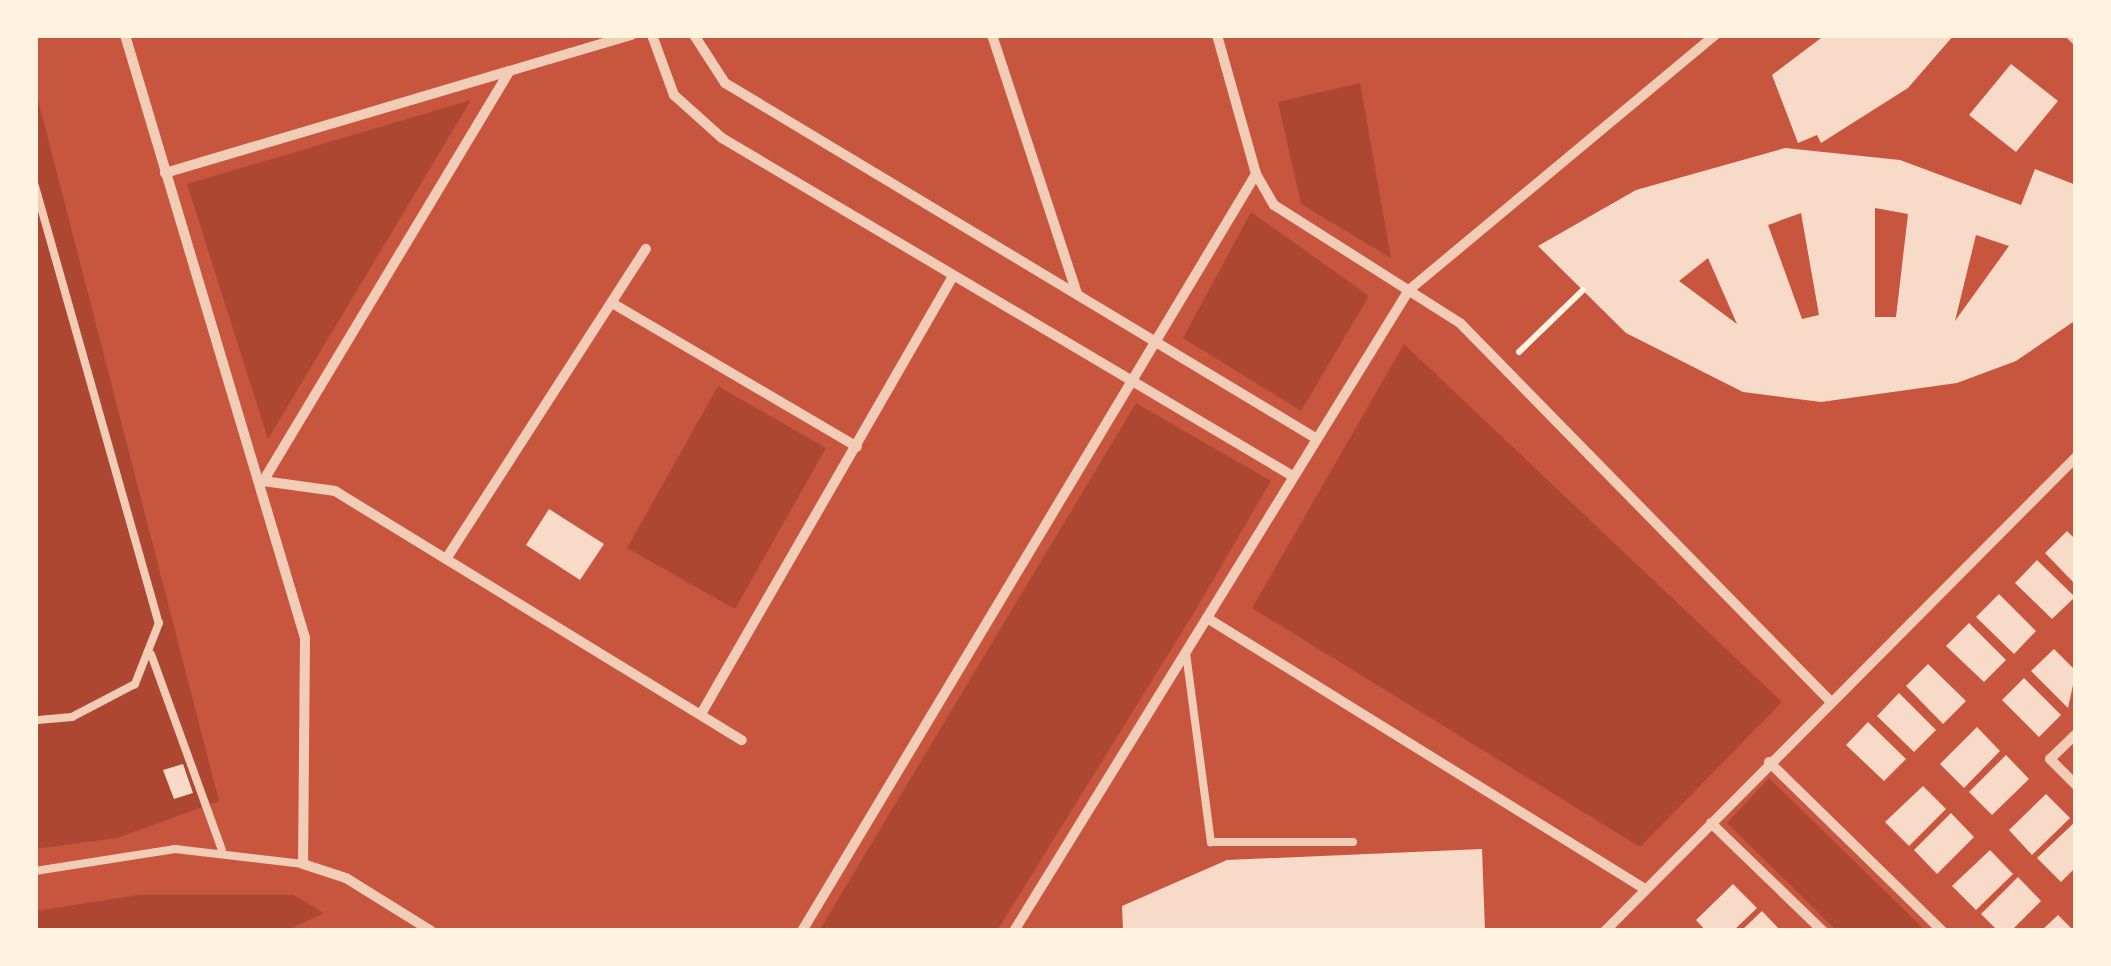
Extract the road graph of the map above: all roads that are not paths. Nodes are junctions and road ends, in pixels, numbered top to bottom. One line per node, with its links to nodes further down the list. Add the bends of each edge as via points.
1 (125, 35): 9 (street)
2 (632, 35): 8 (street)
3 (652, 35): 13 (street, via 693,117)
4 (694, 35): 15 (street, via 725,83)
5 (992, 35): 15 (street)
6 (1217, 35): 10 (street)
7 (1715, 35): 14 (street)
8 (509, 72): 9 (street); 23 (street)
9 (165, 172): 23 (street)
10 (1256, 174): 14 (street, via 1300,226); 17 (street)
11 (35, 186): 27 (lane, via 159,623)
12 (646, 249): 16 (street)
13 (952, 278): 18 (street); 20 (street)
14 (1409, 290): 19 (street); 28 (street, via 1504,366)
15 (1076, 294): 17 (street)
16 (612, 302): 20 (street); 24 (street)
17 (1156, 342): 18 (street); 19 (street)
18 (1132, 383): 22 (street); 42 (street)
19 (1314, 437): 22 (street)
20 (857, 447): 29 (street)
21 (2076, 457): 28 (street)
22 (1291, 475): 25 (street)
23 (263, 480): 24 (street, via 335,491); 38 (street, via 305,638)
24 (446, 559): 29 (street)
25 (1208, 618): 26 (street); 40 (street)
26 (1186, 653): 36 (lane, via 1210,842); 43 (street)
27 (151, 654): 30 (lane, via 136,684 102,706); 37 (lane)
28 (1829, 700): 33 (street)
29 (701, 714): 32 (street)
30 (35, 720)
31 (2076, 734): 34 (street, via 2050,759)
32 (742, 740)
33 (1769, 762): 35 (street); 46 (street)
34 (2076, 785)
35 (1711, 822): 40 (street); 45 (street)
36 (1353, 842)
37 (222, 850): 38 (lane); 39 (lane, via 133,854)
38 (303, 864): 41 (street, via 346,878)
39 (35, 871)
40 (1645, 889): 44 (street)
41 (431, 931)
42 (802, 931)
43 (1014, 931)
44 (1605, 931)
45 (1822, 931)
46 (1942, 931)

